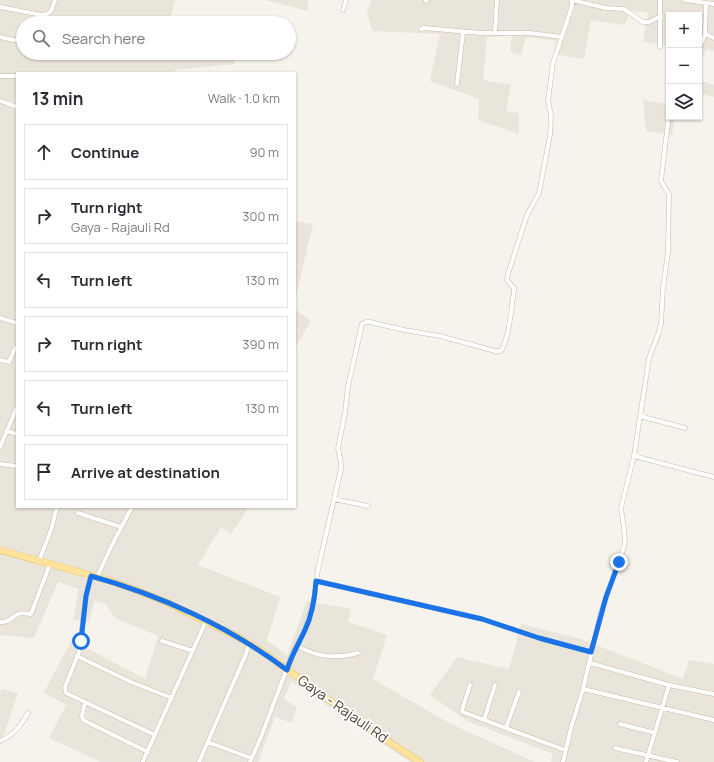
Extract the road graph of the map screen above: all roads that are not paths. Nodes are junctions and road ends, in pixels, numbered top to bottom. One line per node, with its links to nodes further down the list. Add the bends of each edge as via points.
1 (55, 0): 9 (street, via 51,12 47,15)
2 (346, 0): 10 (street)
3 (497, 0): 14 (street)
4 (572, 0): 11 (street, via 606,8 624,9 643,22); 17 (street)
5 (660, 0): 11 (street)
6 (685, 0): 7 (street)
7 (706, 3): 8 (street); 15 (street)
8 (714, 4)
9 (0, 7)
10 (343, 10)
11 (661, 16): 20 (street)
12 (421, 29): 13 (street)
13 (463, 32): 14 (street); 24 (street)
14 (495, 32): 17 (street)
15 (705, 34): 18 (street); 21 (street)
16 (0, 37): 19 (street)
17 (562, 37): 42 (street, via 553,63 549,89 550,136 539,193 527,215 508,274 507,280 514,291 503,347 501,351 495,351 440,336 364,322 348,386 338,448 341,469)
18 (714, 38)
19 (16, 40)
20 (660, 47)
21 (699, 48)
22 (0, 76): 23 (street)
23 (16, 76)
24 (457, 84)
25 (0, 101): 26 (street)
26 (16, 107)
27 (668, 120): 33 (street, via 661,180 669,194 668,252 661,324 649,358)
28 (0, 318): 29 (street)
29 (16, 323)
30 (15, 348): 31 (street, via 9,362)
31 (0, 360)
32 (16, 410): 35 (street)
33 (640, 416): 34 (street); 38 (street)
34 (685, 428)
35 (6, 431): 36 (street); 37 (street)
36 (16, 434)
37 (0, 447)
38 (634, 456): 41 (street); 59 (street, via 621,508 624,548 606,597)
39 (0, 464): 40 (street)
40 (16, 466)
41 (714, 477)
42 (334, 499): 43 (street); 52 (street)
43 (368, 506)
44 (57, 508): 49 (street)
45 (129, 508): 47 (street)
46 (78, 513): 47 (street)
47 (121, 527): 51 (street)
48 (0, 550): 49 (main road, Gaya - Rajauli Rd)
49 (39, 561): 50 (main road, Gaya - Rajauli Rd)
50 (50, 564): 51 (main road, Gaya - Rajauli Rd); 54 (street, via 31,614 18,613 10,620)
51 (94, 576): 53 (main road, Gaya - Rajauli Rd, via 149,595); 61 (street, via 86,596)
52 (316, 581): 57 (street, via 310,613); 59 (street, via 482,619)
53 (206, 621): 56 (main road, Gaya - Rajauli Rd); 58 (street)
54 (0, 622)
55 (162, 640): 58 (street)
56 (249, 643): 63 (main road, Gaya - Rajauli Rd); 81 (street)
57 (297, 646): 60 (street, via 322,656); 63 (street)
58 (193, 651): 70 (street)
59 (591, 652): 62 (street)
60 (358, 653)
61 (78, 656): 70 (street); 71 (street, via 65,691)
62 (590, 663): 66 (street); 67 (street)
63 (287, 670): 86 (street); 89 (main road, Gaya - Rajauli Rd)
64 (470, 685): 74 (street, via 462,710)
65 (495, 685): 74 (street)
66 (669, 685): 69 (street); 72 (street)
67 (583, 689): 72 (street); 83 (street)
68 (519, 692): 77 (street)
69 (714, 694)
70 (172, 698): 79 (street)
71 (86, 702): 79 (street); 84 (street, via 83,720)
72 (662, 707): 75 (street); 78 (street)
73 (28, 713): 80 (street, via 16,731)
74 (484, 720): 77 (street)
75 (714, 720)
76 (620, 724): 78 (street)
77 (506, 728): 83 (street)
78 (655, 733): 85 (street)
79 (155, 735): 84 (street)
80 (0, 741)
81 (208, 742): 86 (street); 88 (street)
82 (615, 748): 85 (street)
83 (565, 750): 90 (street)
84 (148, 752): 87 (street)
85 (648, 756): 91 (street); 92 (street)
86 (250, 760)
87 (143, 761)
88 (199, 762)
89 (420, 762)
90 (563, 762)
91 (646, 762)
92 (677, 762)

